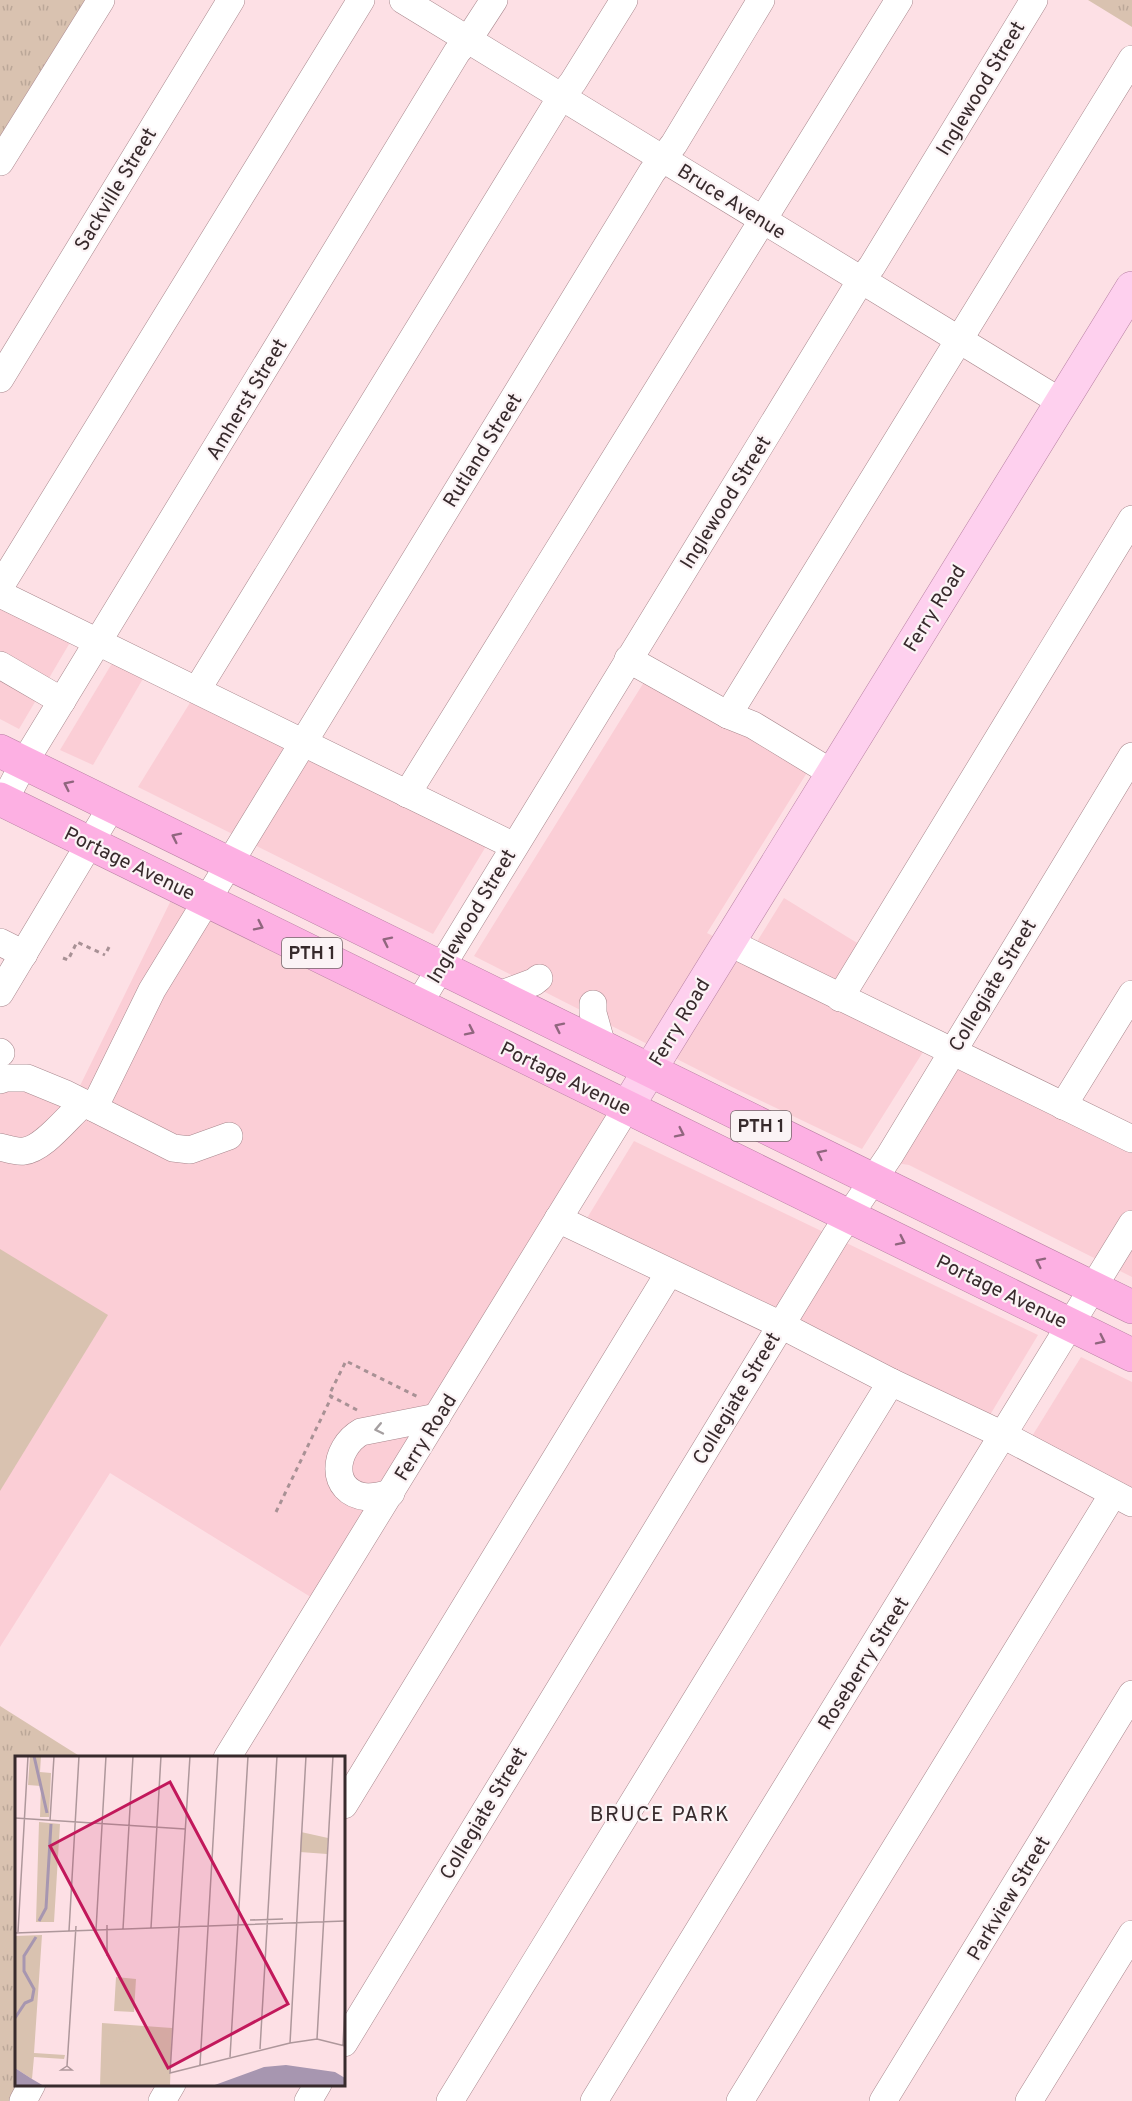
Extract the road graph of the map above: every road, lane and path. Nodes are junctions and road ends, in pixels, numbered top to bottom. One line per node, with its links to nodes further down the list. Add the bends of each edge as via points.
1 (101, 0): 14 (street)
2 (231, 0): 19 (street, Sackville Street)
3 (361, 0): 22 (street)
4 (403, 0): 10 (street, Bruce Avenue)
5 (494, 0): 10 (street, Amherst Street)
6 (624, 0): 12 (street)
7 (761, 0): 13 (street, Rutland Street)
8 (899, 0): 15 (street)
9 (1034, 0): 16 (street, Inglewood Street)
10 (468, 40): 12 (street, Bruce Avenue); 24 (street, Amherst Street, via 457,52)
11 (1132, 59): 18 (street)
12 (561, 97): 13 (street, Bruce Avenue); 27 (street)
13 (663, 159): 15 (street, Bruce Avenue); 30 (street, Rutland Street)
14 (0, 162)
15 (764, 220): 16 (street, Bruce Avenue); 34 (street)
16 (861, 280): 18 (street, Bruce Avenue); 25 (street, Inglewood Street)
17 (1132, 288): 20 (main road, Ferry Road)
18 (960, 340): 20 (street, Bruce Avenue); 29 (street)
19 (0, 379)
20 (1061, 402): 33 (main road, Ferry Road)
21 (1132, 519): 51 (street)
22 (0, 587)
23 (0, 594): 24 (street)
24 (98, 642): 27 (street); 28 (street, Amherst Street)
25 (628, 659): 29 (street); 38 (street, Inglewood Street)
26 (1, 665): 28 (street)
27 (197, 690): 30 (street)
28 (62, 701): 32 (street, Amherst Street)
29 (728, 715): 33 (street, via 753,725)
30 (303, 742): 34 (street); 39 (street, Rutland Street)
31 (1132, 756): 55 (street, Collegiate Street)
32 (12, 757): 35 (street, Amherst Street); 36 (highway, PTH 1, one-way to 32)
33 (832, 773): 42 (main road, Ferry Road)
34 (407, 794): 38 (street)
35 (2, 800): 37 (highway, Portage Avenue / PTH 1)
36 (112, 806): 37 (street); 39 (highway, PTH 1, one-way to 36)
37 (91, 844): 40 (highway, Portage Avenue / PTH 1); 44 (street)
38 (514, 846): 46 (street, Inglewood Street)
39 (229, 863): 40 (street, Rutland Street); 46 (highway, PTH 1, one-way to 39)
40 (206, 901): 53 (highway, Portage Avenue / PTH 1, one-way to 53); 58 (street, Rutland Street)
41 (0, 942): 44 (street)
42 (728, 942): 51 (street); 56 (main road, Ferry Road)
43 (110, 945): 45 (path, via 106,953 77,942 68,960)
44 (24, 954): 48 (street)
45 (63, 958)
46 (439, 967): 50 (highway, PTH 1); 53 (street, Inglewood Street)
47 (539, 978): 50 (street)
48 (0, 993)
49 (1132, 994): 59 (street)
50 (496, 996): 54 (highway, PTH 1, one-way to 50)
51 (840, 998): 55 (street)
52 (593, 1004): 54 (street)
53 (418, 1005): 60 (highway, Portage Avenue / PTH 1, one-way to 60)
54 (603, 1049): 56 (highway, PTH 1)
55 (952, 1052): 59 (street); 64 (street, Collegiate Street)
56 (649, 1071): 60 (main road, Ferry Road); 64 (highway, PTH 1, one-way to 56)
57 (0, 1080): 58 (street, via 27,1078)
58 (89, 1106): 61 (street, via 173,1148 190,1150); 63 (street, via 67,1118 36,1147 25,1152)
59 (1063, 1106): 62 (street)
60 (627, 1107): 65 (highway, Portage Avenue / PTH 1, one-way to 65); 66 (street, Ferry Road)
61 (229, 1136)
62 (1132, 1139)
63 (0, 1147)
64 (873, 1180): 65 (street, Collegiate Street); 69 (highway, PTH 1, one-way to 64)
65 (849, 1215): 71 (street, Collegiate Street); 72 (highway, Portage Avenue / PTH 1, one-way to 72)
66 (558, 1219): 68 (street); 76 (street, Ferry Road)
67 (1132, 1224): 69 (street, Roseberry Street)
68 (669, 1273): 71 (street); 84 (street)
69 (1093, 1288): 70 (highway, PTH 1); 72 (street, Roseberry Street)
70 (1132, 1307)
71 (781, 1325): 74 (street); 86 (street, Collegiate Street)
72 (1070, 1325): 73 (highway, Portage Avenue / PTH 1, one-way to 73); 78 (street, Roseberry Street)
73 (1132, 1355)
74 (891, 1382): 78 (street); 93 (street)
75 (332, 1396): 76 (path, via 329,1395 346,1362); 77 (path, via 369,1416); 81 (path)
76 (429, 1408): 77 (street, one-way to 77); 79 (street, Ferry Road)
77 (373, 1430): 79 (street, via 361,1432 345,1446 339,1473 348,1489 358,1494)
78 (1003, 1435): 80 (street); 94 (street, Roseberry Street)
79 (390, 1493): 83 (street, Ferry Road)
80 (1123, 1498): 95 (street)
81 (276, 1512)
82 (1132, 1694): 96 (street, Parkview Street)
83 (228, 1756)
84 (345, 1803)
85 (1132, 1934): 97 (street)
86 (345, 2041)
87 (31, 2086): 90 (street)
88 (171, 2086): 91 (street)
89 (317, 2086): 92 (street)
90 (23, 2101)
91 (162, 2101)
92 (308, 2101)
93 (450, 2101)
94 (594, 2101)
95 (740, 2101)
96 (883, 2101)
97 (1029, 2101)

